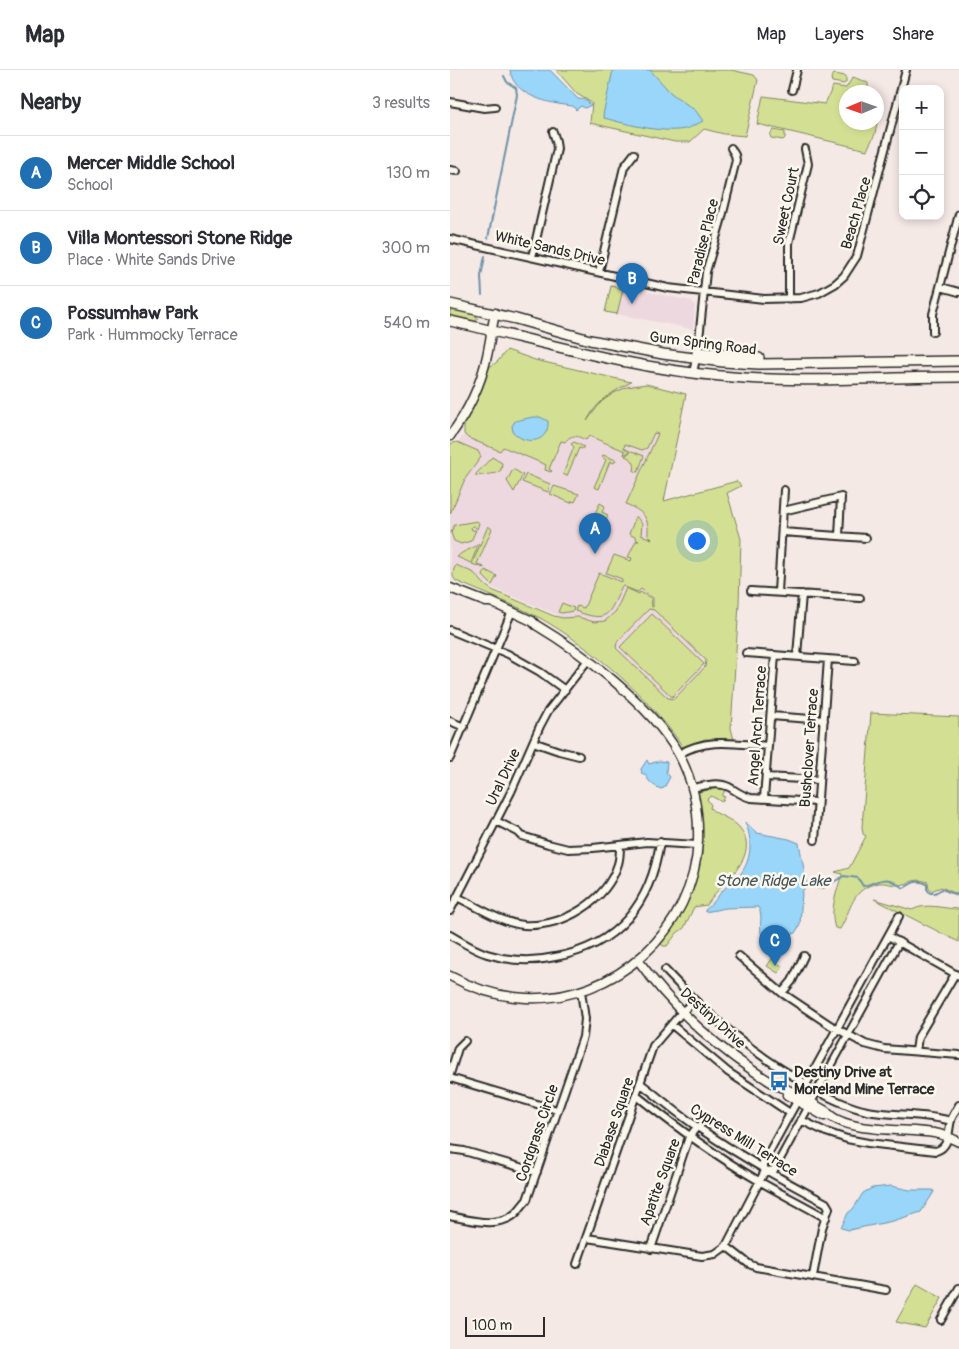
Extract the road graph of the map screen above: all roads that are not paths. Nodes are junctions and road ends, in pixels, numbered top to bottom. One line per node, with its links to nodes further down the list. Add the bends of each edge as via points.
1 (797, 70): 3 (street)
2 (906, 70): 18 (street, Beach Place, via 857,256 844,276 830,287 814,295)
3 (792, 90)
4 (450, 102): 5 (street)
5 (495, 107)
6 (553, 132): 13 (street, via 557,149)
7 (731, 148): 17 (street, Paradise Place, via 735,154 734,167 706,272)
8 (805, 149): 18 (street, Sweet Court, via 808,164 788,252)
9 (634, 154): 14 (street, via 624,167)
10 (959, 214): 11 (street)
11 (957, 227): 15 (street)
12 (450, 239): 13 (street, White Sands Drive)
13 (532, 257): 14 (street, White Sands Drive)
14 (599, 272): 17 (street, White Sands Drive)
15 (941, 288): 16 (street); 23 (street, via 933,314)
16 (959, 292)
17 (704, 293): 18 (street, Beach Place, via 753,299); 24 (street, Paradise Place)
18 (789, 299)
19 (450, 304): 20 (main road, Gum Spring Road)
20 (495, 314): 22 (street); 24 (main road, Gum Spring Road, via 590,340)
21 (450, 321): 22 (main road, Gum Spring Road)
22 (491, 331): 26 (main road, Gum Spring Road); 28 (street, via 488,355 477,388)
23 (933, 332)
24 (696, 356): 25 (main road, Gum Spring Road, via 723,362 788,364); 26 (street, Paradise Place)
25 (959, 361)
26 (693, 373): 27 (main road, Gum Spring Road, via 778,380)
27 (959, 376)
28 (450, 436)
29 (784, 490): 30 (street)
30 (783, 510): 31 (street); 32 (street, via 841,497)
31 (782, 532): 32 (street); 36 (street)
32 (839, 536): 33 (street)
33 (866, 538)
34 (450, 588): 39 (street, via 486,602 489,607)
35 (751, 591): 36 (street)
36 (778, 592): 37 (street)
37 (802, 594): 38 (street); 44 (street)
38 (860, 598)
39 (511, 613): 41 (street); 46 (street, via 531,626 536,625)
40 (450, 630): 41 (street)
41 (495, 648): 48 (street, via 540,672); 52 (street)
42 (746, 653): 43 (street)
43 (775, 655): 44 (street); 49 (street, Angel Arch Terrace)
44 (797, 656): 45 (street)
45 (828, 659): 47 (street); 50 (street, Bushclover Terrace)
46 (588, 660): 48 (street, Ural Drive); 55 (street, via 655,721)
47 (855, 661)
48 (565, 690): 53 (street, Ural Drive, via 548,711)
49 (771, 716): 50 (street); 54 (street, Angel Arch Terrace)
50 (824, 720): 59 (street, Bushclover Terrace)
51 (450, 721): 52 (street)
52 (464, 727): 57 (street)
53 (533, 742): 56 (street); 63 (street, Ural Drive)
54 (768, 746): 55 (street, via 712,742); 58 (street, Angel Arch Terrace)
55 (679, 754): 60 (street)
56 (578, 756)
57 (450, 758)
58 (766, 777): 59 (street); 61 (street, Angel Arch Terrace)
59 (819, 780): 62 (street, Bushclover Terrace)
60 (692, 788): 61 (street, via 720,784 744,797); 67 (street, via 697,811)
61 (764, 798): 62 (street)
62 (817, 802): 64 (street, Bushclover Terrace)
63 (496, 821): 66 (street, via 522,836 568,849); 68 (street, Ural Drive)
64 (815, 840)
65 (660, 842): 66 (street); 67 (street); 71 (street, via 653,878 635,910 611,934 586,950 544,960 510,959 487,954)
66 (620, 845): 68 (street, via 613,876 596,898 584,909 555,921 523,925 503,920)
67 (697, 845): 76 (street, via 690,884 680,907 666,930)
68 (457, 897): 69 (street, Ural Drive)
69 (450, 911)
70 (899, 916): 72 (street)
71 (450, 935)
72 (888, 936): 73 (street); 85 (street)
73 (899, 942): 78 (street); 86 (street)
74 (739, 956): 81 (street)
75 (804, 956): 81 (street)
76 (638, 960): 80 (street, via 608,980); 83 (street, Destiny Drive)
77 (665, 970): 82 (street)
78 (957, 975): 88 (street, via 918,1037)
79 (450, 976): 80 (street, via 483,991 514,997 542,998)
80 (581, 991): 98 (street, Cordgrass Circle, via 584,1037)
81 (782, 993): 85 (street)
82 (694, 1001): 83 (street, Diabase Square); 92 (street, via 765,1060)
83 (682, 1012): 84 (street, Diabase Square); 95 (street, Destiny Drive, via 782,1092)
84 (672, 1025): 91 (street, Diabase Square, via 653,1046); 99 (street, via 728,1072)
85 (837, 1029): 86 (street); 92 (street)
86 (848, 1035): 88 (street, via 874,1047); 93 (street)
87 (465, 1041): 90 (street, via 458,1048)
88 (916, 1051): 89 (street)
89 (959, 1055)
90 (450, 1076): 98 (street)
91 (640, 1083): 94 (street, Diabase Square); 102 (street, Cypress Mill Terrace)
92 (806, 1084): 95 (street)
93 (817, 1091): 96 (street); 101 (street, via 866,1111)
94 (637, 1096): 103 (street, Cypress Mill Terrace); 112 (street, Diabase Square)
95 (799, 1099): 96 (street, Destiny Drive); 99 (street)
96 (810, 1105): 100 (street); 104 (street, Destiny Drive, via 824,1116 830,1115 862,1127 932,1132)
97 (959, 1106): 101 (street)
98 (557, 1110): 108 (street, Cordgrass Circle)
99 (790, 1113): 107 (street, via 763,1163)
100 (801, 1120): 104 (street, via 830,1133 868,1143 936,1151 944,1147); 107 (street, via 774,1170)
101 (951, 1121): 104 (street)
102 (697, 1127): 103 (street, Apatite Square); 107 (street, Cypress Mill Terrace)
103 (689, 1137): 109 (street, Cypress Mill Terrace); 114 (street, Apatite Square)
104 (948, 1137): 105 (street, Destiny Drive)
105 (959, 1142)
106 (450, 1149): 108 (street)
107 (765, 1171): 109 (street); 111 (street, Cypress Mill Terrace, via 826,1203 829,1208)
108 (536, 1172): 110 (street, Cordgrass Circle, via 527,1200 515,1214 502,1221 489,1223)
109 (760, 1182): 111 (street, Cypress Mill Terrace); 113 (street)
110 (450, 1216)
111 (826, 1218): 116 (street, Cypress Mill Terrace)
112 (587, 1238): 114 (street); 115 (street, Diabase Square)
113 (726, 1246): 114 (street, via 715,1254 702,1256); 116 (street, via 749,1264)
114 (651, 1248)
115 (577, 1264)
116 (813, 1276): 118 (street)
117 (959, 1289): 119 (street)
118 (886, 1290)
119 (941, 1320)

